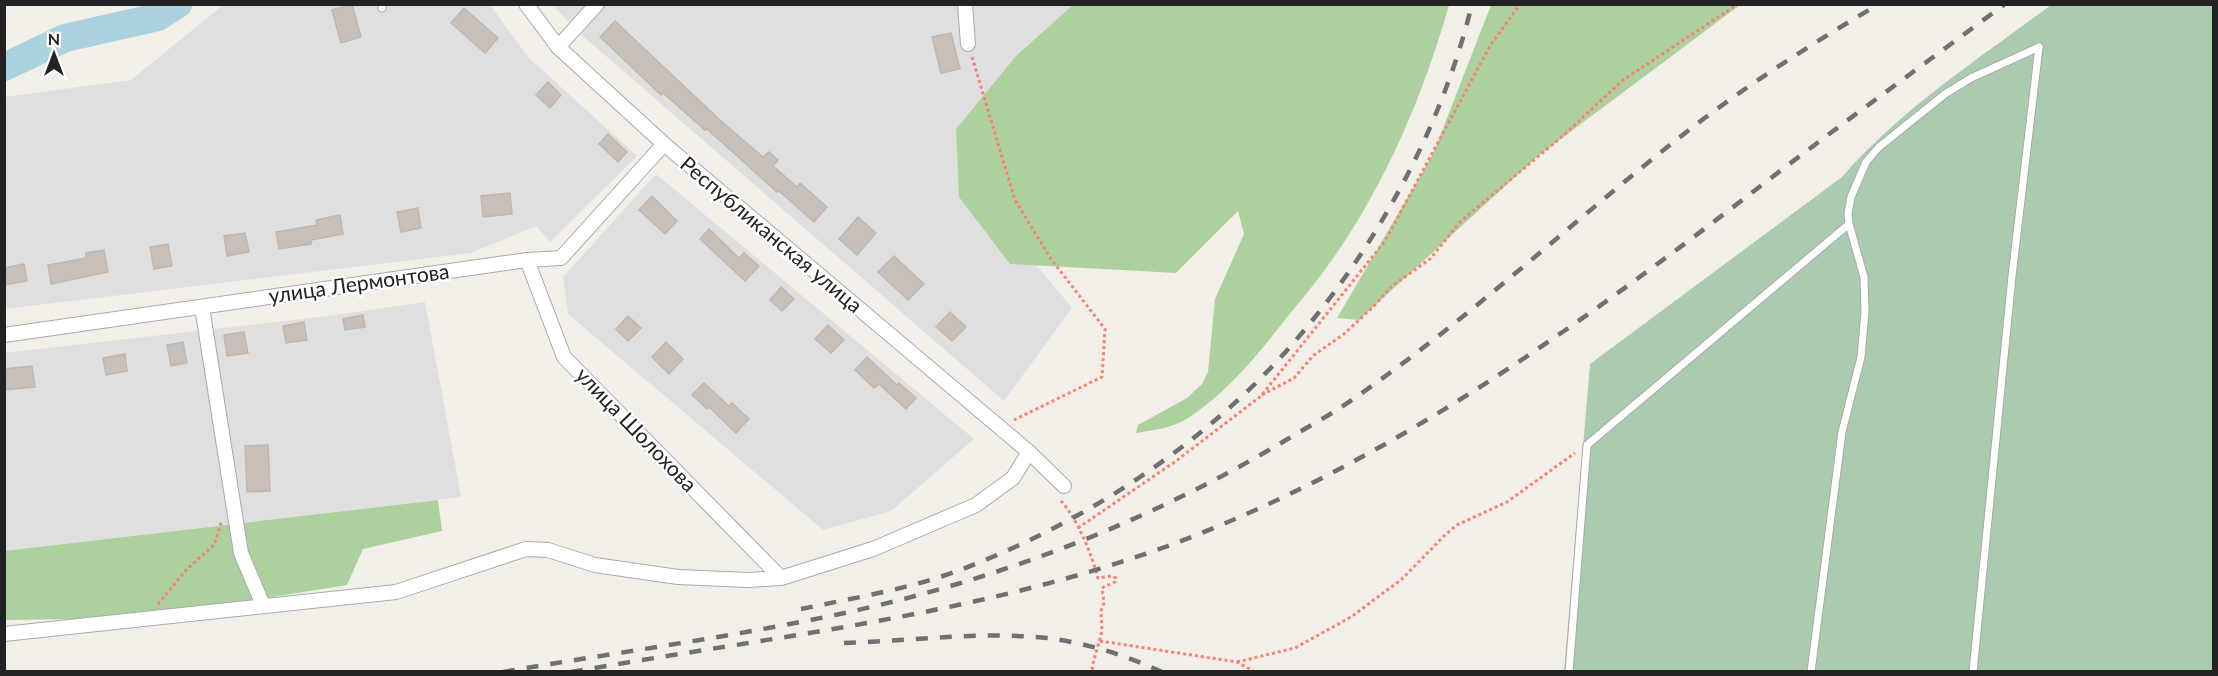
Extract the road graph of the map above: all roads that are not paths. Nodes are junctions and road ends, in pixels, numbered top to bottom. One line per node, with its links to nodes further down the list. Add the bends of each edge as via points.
1 (526, 4): 5 (street, Республиканская улица)
2 (597, 4): 5 (street)
3 (965, 4): 4 (street)
4 (968, 44)
5 (558, 47): 6 (street, Республиканская улица)
6 (664, 144): 8 (street, улица Лермонтова, via 561,258); 11 (street, Республиканская улица)
7 (1849, 224): 16 (lane, via 1587,444); 17 (lane, via 1864,277 1865,312 1861,357 1842,432); 18 (lane, via 1851,197 1866,162 1879,147 1945,94 2039,47 2012,276)
8 (527, 260): 9 (street, улица Лермонтова); 13 (street, улица Шолохова, via 564,357)
9 (202, 307): 10 (street, улица Лермонтова); 14 (street, via 241,553)
10 (4, 335)
11 (1029, 452): 12 (street, Республиканская улица); 13 (street, via 1013,478 976,505 873,549)
12 (1064, 486)
13 (781, 578): 14 (street, via 678,577 595,565 548,550 526,549 396,592)
14 (263, 605): 15 (street)
15 (4, 634)
16 (1569, 672)
17 (1811, 672)
18 (1974, 672)

